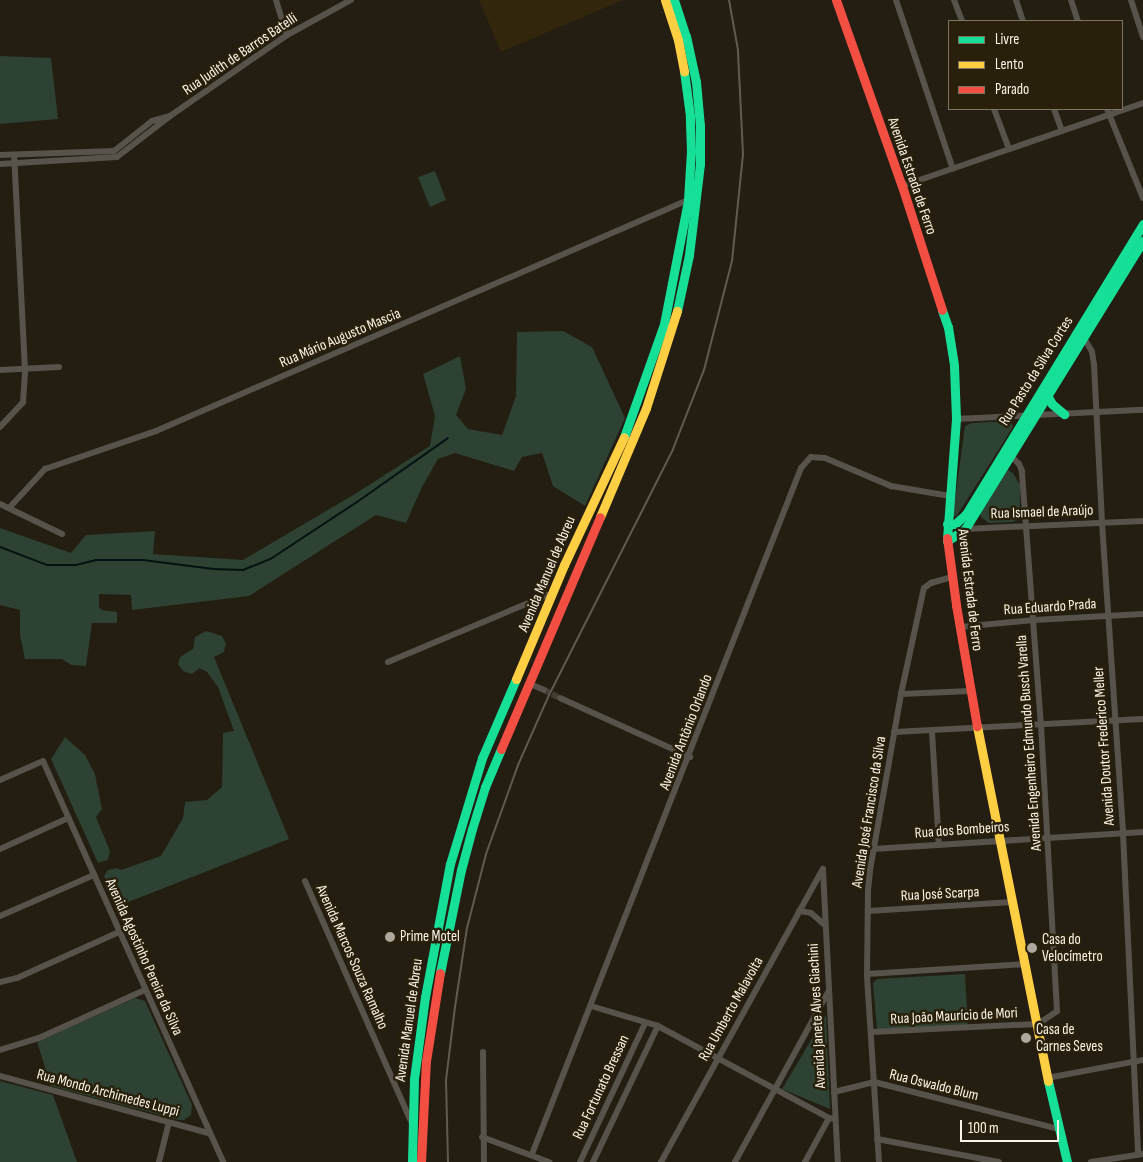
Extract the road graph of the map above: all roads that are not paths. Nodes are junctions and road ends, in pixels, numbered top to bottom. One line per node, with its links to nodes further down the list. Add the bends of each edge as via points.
1 (276, 0): 14 (street)
2 (351, 0): 14 (street, Rua Judith de Barros Batelli)
3 (665, 0): 31 (main road, Avenida Manuel de Abreu, via 678,40 686,82 691,151)
4 (674, 0): 64 (main road, Avenida Manuel de Abreu, via 696,82 700,126 700,164 689,254 674,319 646,408 567,589)
5 (836, 0): 29 (main road, Avenida Estrada de Ferro)
6 (896, 0): 28 (street)
7 (954, 0): 11 (street)
8 (1016, 0): 12 (street)
9 (1071, 0): 13 (street)
10 (1131, 0): 15 (street)
11 (962, 20)
12 (1023, 20)
13 (1078, 20)
14 (287, 35): 21 (street, Rua Judith de Barros Batelli)
15 (1143, 37)
16 (1143, 103): 17 (street)
17 (1123, 108)
18 (994, 110): 23 (street)
19 (1054, 110): 22 (street)
20 (1108, 112): 22 (street); 30 (street)
21 (170, 116): 25 (street, Rua Judith de Barros Batelli, via 152,121 114,151); 26 (street, Rua Judith de Barros Batelli, via 116,157)
22 (1062, 131): 23 (street)
23 (1009, 149): 28 (street)
24 (0, 155): 25 (street, Rua Judith de Barros Batelli)
25 (14, 155): 26 (street)
26 (15, 163): 27 (street, Rua Judith de Barros Batelli); 37 (street)
27 (0, 164)
28 (954, 169): 29 (street)
29 (902, 186): 44 (main road, Avenida Estrada de Ferro, via 948,327 954,366)
30 (1143, 198)
31 (688, 200): 49 (street, Rua Mário Augusto Mascia, via 156,431 45,469); 58 (main road, Avenida Manuel de Abreu, via 664,324 646,378 629,426)
32 (1143, 224): 42 (main road, Rua Pasto da Silva Cortes)
33 (1143, 242): 34 (main road, Rua Pasto da Silva Cortes)
34 (1084, 338): 38 (main road, Rua Pasto da Silva Cortes); 40 (street, Avenida Doutor Frederico Meller, via 1093,357)
35 (59, 367): 37 (street)
36 (0, 370): 37 (street)
37 (25, 370): 45 (street, via 23,402)
38 (1047, 395): 41 (main road, via 1055,408); 43 (main road, Rua Pasto da Silva Cortes)
39 (1143, 410): 40 (street)
40 (1095, 413): 41 (street); 51 (street, Avenida Doutor Frederico Meller)
41 (1064, 414): 43 (street)
42 (1025, 416): 43 (street); 44 (street); 52 (main road, Rua Pasto da Silva Cortes, via 966,514 955,524)
43 (1034, 416): 46 (main road, Rua Pasto da Silva Cortes)
44 (956, 419): 47 (main road, Avenida Estrada de Ferro)
45 (0, 427)
46 (1011, 456): 53 (street, Avenida Engenheiro Edmundo Busch Varella, via 1022,471); 54 (main road, Rua Pasto da Silva Cortes)
47 (950, 496): 52 (main road, Avenida Estrada de Ferro); 75 (street, Avenida Antônio Orlando, via 891,486 825,458 811,457 801,468)
48 (0, 504): 49 (street)
49 (10, 507): 55 (street)
50 (1143, 521): 51 (street, Rua Ismael de Araújo)
51 (1102, 523): 53 (street, Rua Ismael de Araújo); 60 (street, Avenida Doutor Frederico Meller)
52 (947, 524): 56 (main road, Avenida Estrada de Ferro)
53 (1026, 527): 54 (street, Rua Ismael de Araújo); 61 (street, Avenida Engenheiro Edmundo Busch Varella)
54 (966, 529): 56 (main road)
55 (62, 534)
56 (947, 541): 57 (main road, Avenida Estrada de Ferro)
57 (952, 577): 62 (main road, Avenida Estrada de Ferro); 67 (street, Avenida José Francisco da Silva, via 924,588)
58 (552, 593): 63 (street); 116 (main road, Avenida Manuel de Abreu, via 482,758 462,818 424,997 414,1079)
59 (1143, 614): 60 (street, Rua Eduardo Prada)
60 (1108, 616): 61 (street, Rua Eduardo Prada); 70 (street, Avenida Doutor Frederico Meller)
61 (1034, 620): 62 (street, Rua Eduardo Prada); 71 (street, Avenida Engenheiro Edmundo Busch Varella)
62 (960, 627): 66 (main road, Avenida Estrada de Ferro)
63 (388, 662)
64 (530, 684): 65 (street); 127 (main road, Avenida Manuel de Abreu, via 485,787 461,870 438,977 427,1052)
65 (544, 690)
66 (970, 691): 67 (street); 72 (main road, Avenida Estrada de Ferro)
67 (901, 694): 73 (street, Avenida José Francisco da Silva)
68 (560, 698): 75 (street)
69 (1143, 719): 70 (street)
70 (1115, 721): 71 (street); 79 (street, Avenida Doutor Frederico Meller)
71 (1041, 726): 72 (street); 80 (street, Avenida Engenheiro Edmundo Busch Varella)
72 (979, 728): 74 (street); 81 (main road, Avenida Estrada de Ferro)
73 (894, 732): 74 (street); 83 (street, Avenida José Francisco da Silva)
74 (932, 732): 82 (street)
75 (690, 757): 99 (street, Avenida Antônio Orlando)
76 (0, 780): 77 (street, Avenida Agostinho Pereira da Silva, via 43,761)
77 (68, 818): 84 (street); 86 (street, Avenida Agostinho Pereira da Silva)
78 (1143, 832): 79 (street, Rua dos Bombeiros)
79 (1123, 833): 80 (street, Rua dos Bombeiros); 108 (street, Avenida Doutor Frederico Meller)
80 (1047, 837): 81 (street, Rua dos Bombeiros); 101 (street, Avenida Engenheiro Edmundo Busch Varella, via 1057,1011)
81 (1001, 840): 82 (street, Rua dos Bombeiros); 88 (main road, Avenida Estrada de Ferro)
82 (939, 844): 83 (street, Rua dos Bombeiros)
83 (873, 848): 90 (street, Avenida José Francisco da Silva)
84 (0, 849)
85 (823, 869): 89 (street, Rua Umberto Malavolta); 92 (street, Avenida Janete Alves Giachini)
86 (94, 875): 91 (street); 93 (street, Avenida Agostinho Pereira da Silva)
87 (305, 882): 116 (street, Avenida Marcos Souza Ramalho)
88 (1014, 902): 90 (street, Rua José Scarpa); 94 (main road, Avenida Estrada de Ferro)
89 (799, 911): 92 (street, via 817,916); 106 (street, Rua Umberto Malavolta)
90 (868, 911): 95 (street, Avenida José Francisco da Silva)
91 (0, 916)
92 (825, 925): 98 (street, Avenida Janete Alves Giachini)
93 (119, 932): 96 (street, via 17,978); 97 (street, Avenida Agostinho Pereira da Silva)
94 (1024, 964): 95 (street); 101 (main road, Avenida Estrada de Ferro)
95 (867, 974): 103 (street, Avenida José Francisco da Silva)
96 (0, 982)
97 (145, 990): 104 (street, via 39,1038); 118 (street, Avenida Agostinho Pereira da Silva)
98 (828, 992): 112 (street); 113 (street, Avenida Janete Alves Giachini)
99 (591, 1006): 100 (street); 121 (street, Avenida Antônio Orlando)
100 (645, 1023): 102 (street); 130 (street, Rua Fortunato Bressan)
101 (1038, 1024): 103 (street, Rua João Maurício de Mori); 110 (main road, Avenida Estrada de Ferro)
102 (658, 1026): 106 (street); 131 (street, Rua Fortunato Bressan)
103 (872, 1032): 111 (street, Avenida José Francisco da Silva)
104 (0, 1050)
105 (483, 1052): 119 (street)
106 (719, 1057): 112 (street); 132 (street, Rua Umberto Malavolta)
107 (1143, 1060): 108 (street)
108 (1133, 1062): 110 (street); 122 (street, Avenida Doutor Frederico Meller)
109 (0, 1076): 115 (street, Rua Mondo Archimedes Luppi)
110 (1047, 1078): 117 (main road, Avenida Estrada de Ferro)
111 (874, 1082): 113 (street, Rua Oswaldo Blum); 117 (street, Rua Oswaldo Blum); 120 (street, Avenida José Francisco da Silva)
112 (774, 1088): 114 (street); 133 (street)
113 (834, 1092): 114 (street, Avenida Janete Alves Giachini)
114 (832, 1119): 134 (street); 135 (street, Avenida Janete Alves Giachini)
115 (169, 1122): 118 (street, Rua Mondo Archimedes Luppi); 124 (street)
116 (413, 1124): 126 (main road, Avenida Manuel de Abreu)
117 (1058, 1129): 138 (main road, Avenida Estrada de Ferro)
118 (209, 1133): 125 (street, Avenida Agostinho Pereira da Silva)
119 (482, 1137): 121 (street); 128 (street)
120 (877, 1139): 123 (street); 136 (street, Avenida José Francisco da Silva)
121 (532, 1154): 129 (street)
122 (1140, 1154): 139 (street)
123 (964, 1159): 137 (street)
124 (159, 1162)
125 (223, 1162)
126 (412, 1162)
127 (421, 1162)
128 (484, 1162)
129 (549, 1162)
130 (580, 1162)
131 (593, 1162)
132 (661, 1162)
133 (734, 1162)
134 (805, 1162)
135 (838, 1162)
136 (879, 1162)
137 (999, 1162)
138 (1067, 1162)
139 (1090, 1162)

